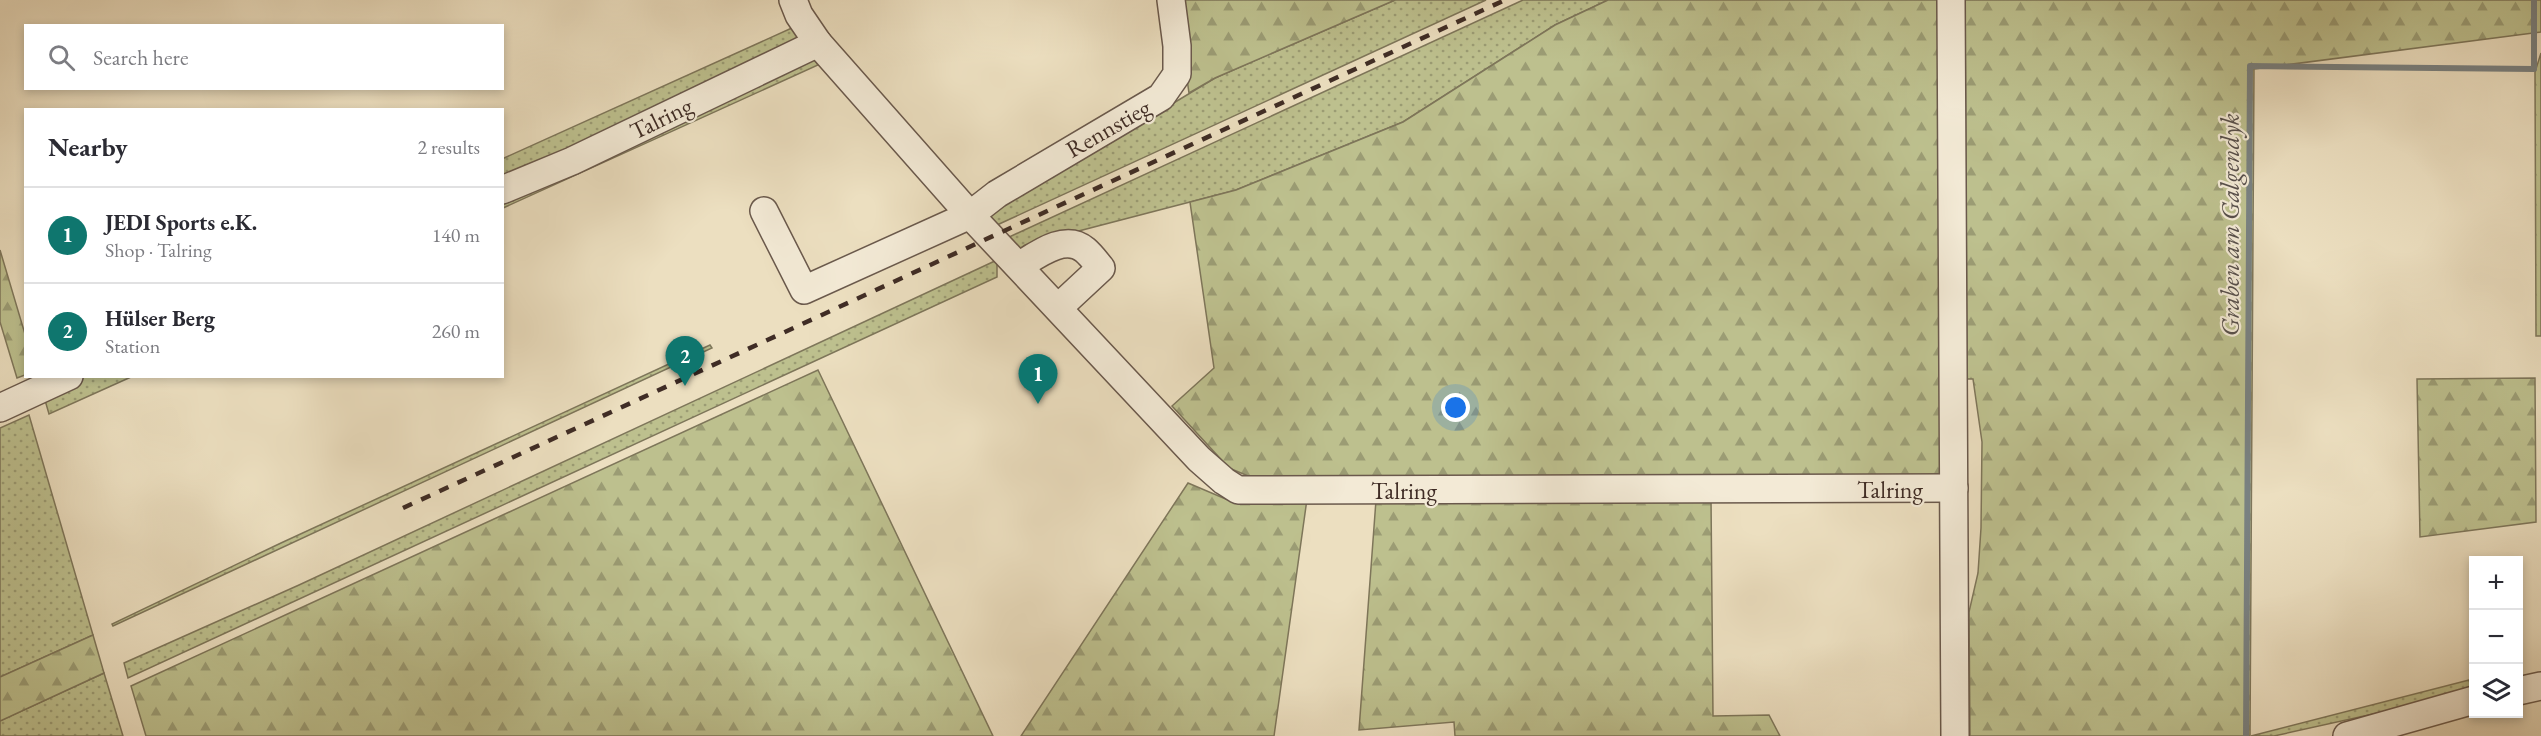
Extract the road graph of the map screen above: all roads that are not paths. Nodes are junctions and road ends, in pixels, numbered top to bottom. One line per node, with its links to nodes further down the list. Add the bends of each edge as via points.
1 (793, 0): 4 (street, Talring)
2 (1171, 0): 7 (street, Rennstieg, via 1177,74 1161,97 997,194)
3 (1952, 0): 12 (street, Talring)
4 (818, 43): 5 (street, Talring); 7 (street, Talring)
5 (504, 189)
6 (764, 211): 7 (street, via 804,291)
7 (970, 215): 8 (street, Talring)
8 (1019, 266): 9 (street, Talring); 9 (street, via 1048,248 1066,244 1083,248 1101,268)
9 (1058, 308): 12 (street, Talring, via 1199,459 1238,490)
10 (65, 378): 11 (street)
11 (0, 408)
12 (1954, 488): 16 (street, Talring)
13 (2541, 686): 14 (street)
14 (2523, 690)
15 (2469, 701): 17 (street)
16 (1955, 736)
17 (2347, 736)

